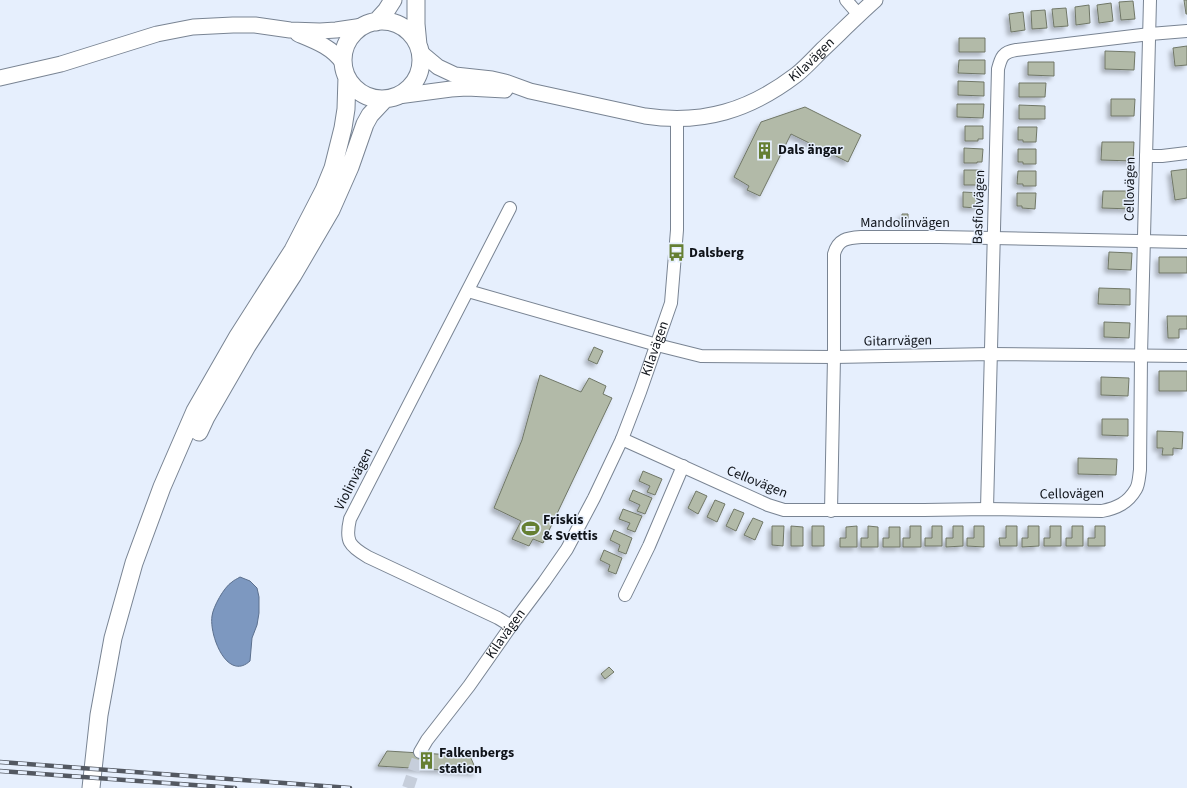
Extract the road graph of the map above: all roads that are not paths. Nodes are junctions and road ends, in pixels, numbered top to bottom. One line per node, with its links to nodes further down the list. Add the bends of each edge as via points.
1 (393, 0): 7 (main road, via 386,11)
2 (416, 0): 11 (main road)
3 (846, 0): 6 (street)
4 (876, 0): 6 (street, Kilavägen)
5 (1150, 0): 10 (street, Cellovägen)
6 (859, 15): 16 (street, Kilavägen, via 796,74 770,93 720,114)
7 (370, 24): 8 (street, via 325,31); 11 (main road, via 393,23 404,28 412,35); 12 (main road, via 355,33 348,41 344,52)
8 (290, 30): 12 (street, via 334,52); 13 (street, via 240,25 182,29 133,41 61,64)
9 (1187, 30): 10 (street, Basfiolvägen)
10 (1150, 34): 18 (street, Cellovägen); 20 (street, Basfiolvägen, via 1016,50 1003,56 998,69)
11 (419, 48): 14 (street, via 438,67 455,75 492,79); 15 (main road, via 421,65 417,78 409,88)
12 (345, 70): 15 (main road, via 353,86 362,94 373,98); 36 (main road, via 346,109 343,128 333,168 324,190 292,250 195,411 162,487 134,563 113,638 100,707)
13 (0, 78)
14 (530, 91): 15 (street, via 467,88); 16 (street, via 645,116)
15 (392, 97): 37 (main road, via 370,115 331,210 206,417 171,494 143,566 123,642 110,716)
16 (677, 119): 24 (street, Kilavägen, via 678,205 674,273 671,303)
17 (1187, 153): 18 (street)
18 (1146, 156): 21 (street, Cellovägen)
19 (510, 208): 23 (street, Violinvägen)
20 (993, 238): 21 (street, Mandolinvägen); 25 (street, Basfiolvägen); 28 (street, Mandolinvägen, via 861,237 839,243 834,254)
21 (1144, 241): 22 (street, Mandolinvägen); 26 (street, Cellovägen)
22 (1187, 242)
23 (468, 291): 24 (street); 34 (street, Violinvägen, via 350,519 348,535 355,550)
24 (657, 345): 28 (street, Gitarrvägen, via 701,356); 29 (street, Kilavägen)
25 (991, 354): 26 (street, Gitarrvägen); 28 (street, Gitarrvägen); 31 (street, Basfiolvägen)
26 (1142, 355): 27 (street, Gitarrvägen); 31 (street, Cellovägen, via 1140,470 1137,488 1128,500 1116,508 1102,511)
27 (1187, 356)
28 (834, 357): 32 (street, Mandolinvägen)
29 (622, 439): 30 (street, Cellovägen); 34 (street, Kilavägen, via 567,549)
30 (683, 466): 32 (street, Cellovägen, via 784,510); 33 (street)
31 (988, 509): 32 (street, Cellovägen)
32 (830, 510)
33 (625, 595)
34 (511, 626): 35 (street, Kilavägen)
35 (420, 752)
36 (91, 788)
37 (103, 788)

